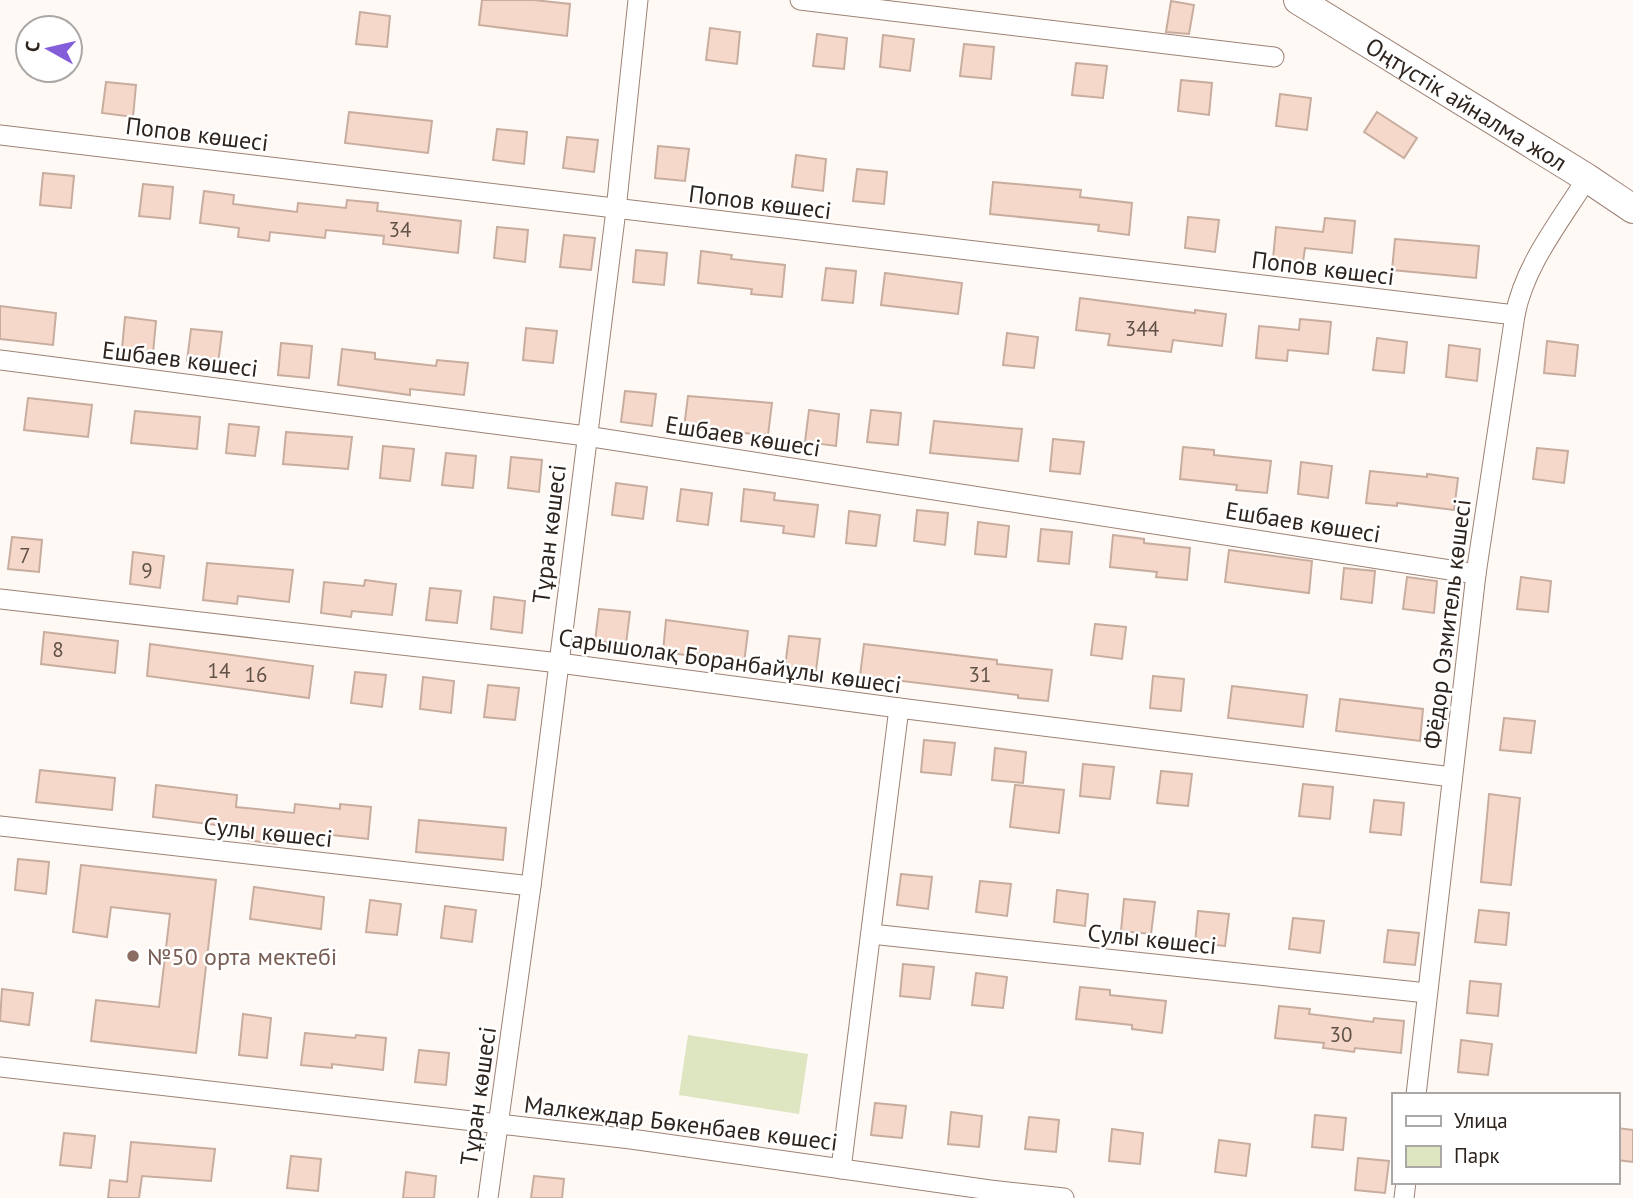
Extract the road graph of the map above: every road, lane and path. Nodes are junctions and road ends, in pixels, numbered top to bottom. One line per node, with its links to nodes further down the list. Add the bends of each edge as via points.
1 (638, 0): 8 (street, Тұран көшесі)
2 (800, 0): 4 (street)
3 (1297, 0): 6 (highway, Оңтүстік айналма жол)
4 (1274, 57)
5 (0, 135): 8 (street, Попов көшесі)
6 (1587, 178): 7 (highway, Оңтүстік айналма жол); 9 (street, Фёдор Озмитель көшесі, via 1531,269)
7 (1633, 209)
8 (616, 210): 9 (street, Попов көшесі); 11 (street, Тұран көшесі)
9 (1515, 315): 12 (street, Фёдор Озмитель көшесі)
10 (0, 360): 11 (street, Ешбаев көшесі)
11 (586, 436): 12 (street, Ешбаев көшесі); 14 (street, Тұран көшесі)
12 (1476, 574): 16 (street, Фёдор Озмитель көшесі)
13 (0, 599): 14 (street, Сарышолақ Боранбайұлы көшесі)
14 (559, 663): 15 (street, Сарышолақ Боранбайұлы көшесі); 18 (street, Тұран көшесі)
15 (900, 708): 16 (street, Сарышолақ Боранбайұлы көшесі); 19 (street)
16 (1452, 777): 20 (street, Фёдор Озмитель көшесі)
17 (0, 827): 18 (street, Сулы көшесі)
18 (531, 886): 23 (street, Тұран көшесі)
19 (871, 934): 20 (street, Сулы көшесі); 24 (street)
20 (1427, 993): 22 (street, Фёдор Озмитель көшесі)
21 (0, 1067): 23 (street, Малкеждар Бөкенбаев көшесі)
22 (1416, 1093)
23 (499, 1124): 24 (street, Малкеждар Бөкенбаев көшесі); 25 (street, Тұран көшесі)
24 (841, 1169): 26 (street, Малкеждар Бөкенбаев көшесі)
25 (488, 1198)
26 (1064, 1198)

